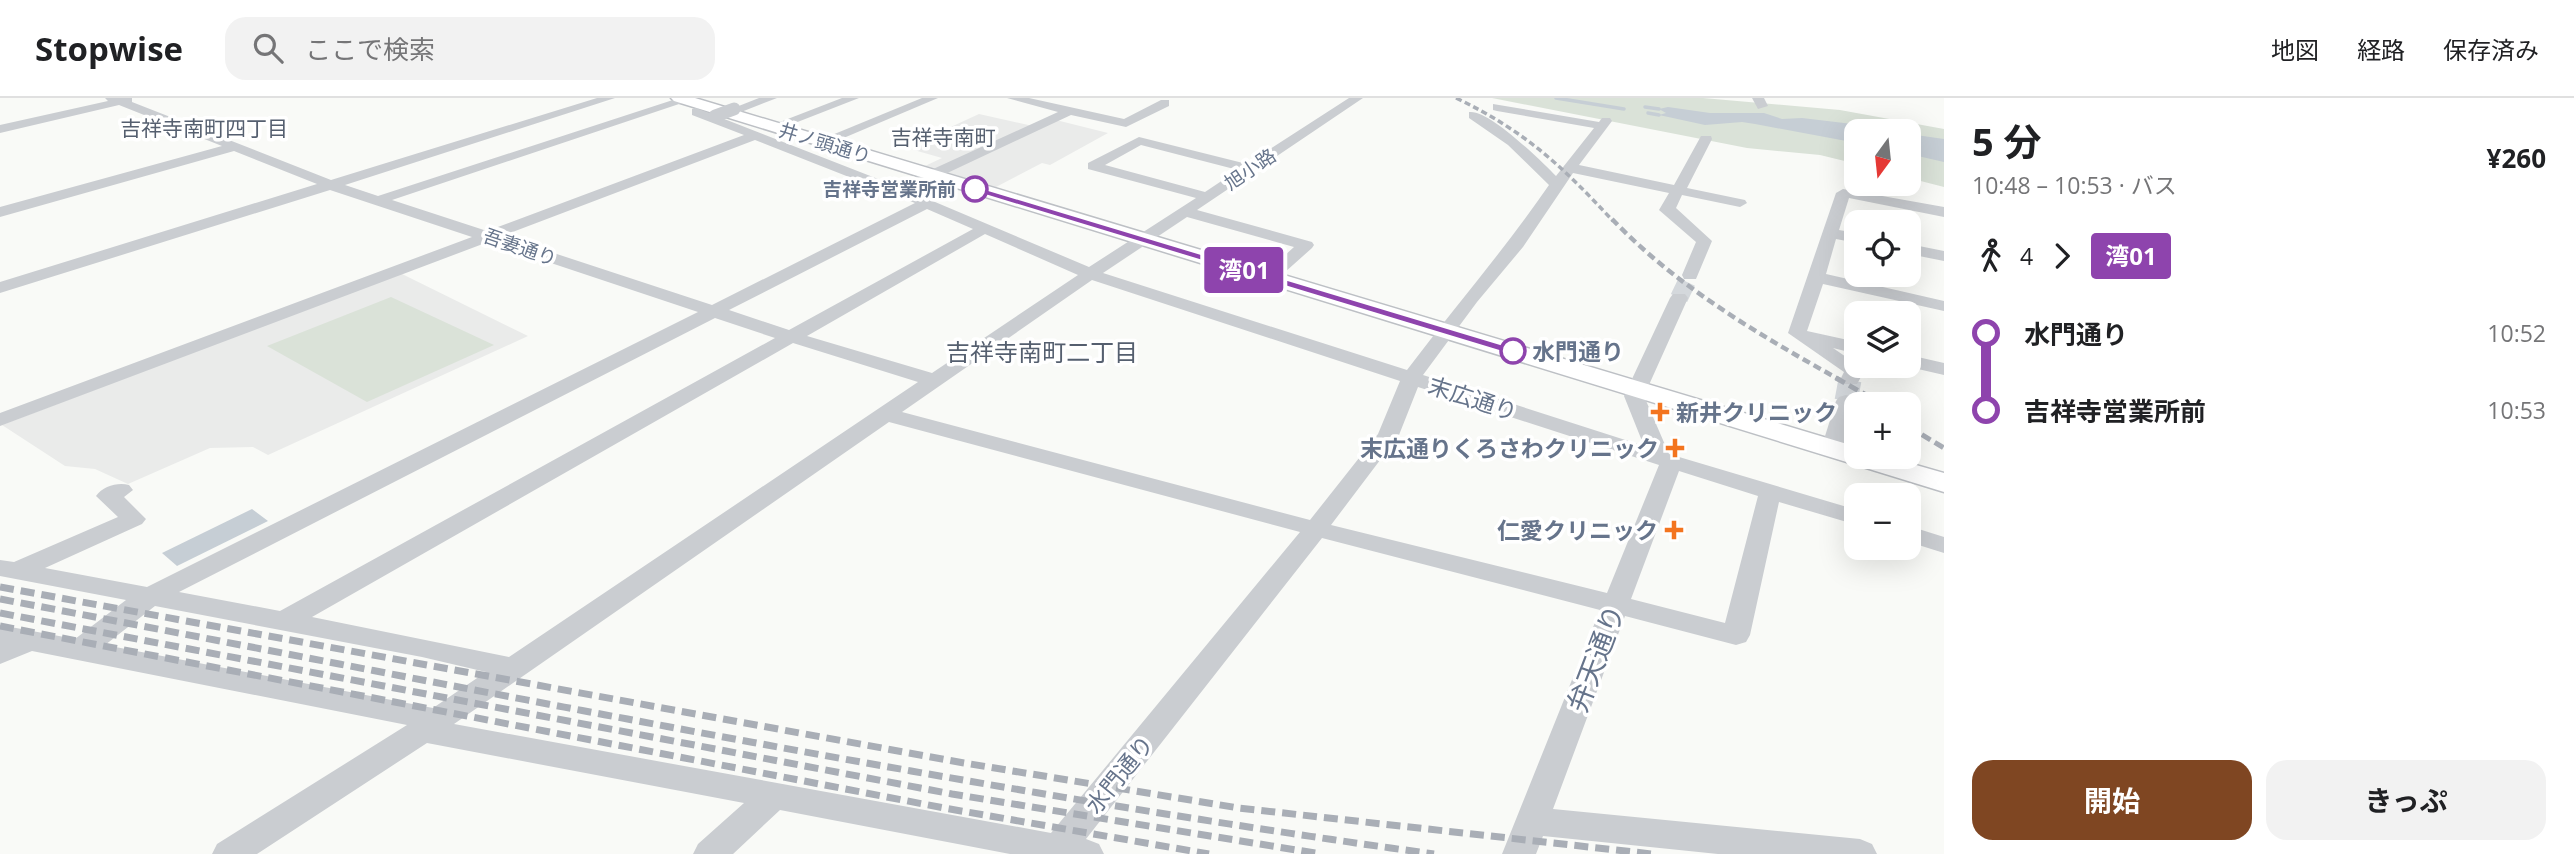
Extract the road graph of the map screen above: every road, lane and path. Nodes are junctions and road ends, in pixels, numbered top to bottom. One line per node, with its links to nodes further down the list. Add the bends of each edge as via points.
1 (136, 98): 8 (street)
2 (609, 98): 26 (street)
3 (771, 98): 11 (street)
4 (853, 98): 15 (street)
5 (932, 98): 20 (street)
6 (1013, 98): 12 (street)
7 (1357, 98): 23 (street, 旭小路)
8 (116, 100): 17 (street); 21 (street, 吾妻通り)
9 (1165, 103): 12 (street, via 1126,123)
10 (1497, 107): 22 (street, 水門通り, via 1604,124)
11 (702, 109): 14 (street); 15 (main road, 井ノ頭通り); 18 (street)
12 (1069, 111): 24 (street)
13 (1474, 115): 25 (street, via 1513,142)
14 (617, 122): 16 (street); 30 (street)
15 (773, 127): 20 (main road, 井ノ頭通り)
16 (643, 129)
17 (0, 130)
18 (754, 136): 28 (street); 38 (street)
19 (1706, 139): 27 (street)
20 (822, 142): 24 (main road, 井ノ頭通り)
21 (235, 147): 26 (street, 吾妻通り); 34 (street)
22 (1571, 168): 25 (street, 水門通り); 27 (street)
23 (1249, 169): 29 (street, 旭小路); 29 (street, via 1139,141 1093,166)
24 (931, 176): 28 (street); 40 (main road, 井ノ頭通り)
25 (1558, 184): 52 (street, 水門通り)
26 (331, 185): 30 (street, 吾妻通り); 48 (street)
27 (1679, 190): 32 (street); 45 (street, via 1667,211 1704,241)
28 (897, 191): 31 (street)
29 (1209, 197): 33 (street, 旭小路)
30 (379, 200): 38 (street, 吾妻通り)
31 (927, 203): 36 (street); 51 (street)
32 (1740, 203)
33 (1184, 211): 40 (street, 旭小路); 46 (street, via 1306,245)
34 (0, 212)
35 (1944, 212): 37 (street, via 1843,193)
36 (985, 228): 42 (street); 54 (street)
37 (1830, 233): 39 (street); 47 (street)
38 (487, 236): 51 (street, 吾妻通り); 63 (street)
39 (1844, 236)
40 (1142, 239): 44 (street, 旭小路); 46 (main road, 井ノ頭通り)
41 (1921, 251): 43 (street)
42 (1049, 255): 44 (street)
43 (1944, 256)
44 (1090, 274): 58 (street, 末広通り); 59 (street, 旭小路)
45 (1690, 275)
46 (1269, 277): 52 (main road, 井ノ頭通り)
47 (1816, 277): 50 (street); 53 (street)
48 (0, 288)
49 (1679, 298): 60 (street)
50 (1944, 306)
51 (715, 311): 54 (street, 吾妻通り); 75 (street)
52 (1447, 331): 58 (street, 水門通り); 60 (main road, 井ノ頭通り)
53 (1797, 333): 55 (street); 61 (street, via 1855,370)
54 (792, 337): 59 (street, 吾妻通り); 77 (street)
55 (1844, 345)
56 (1921, 363): 57 (street)
57 (1944, 369)
58 (1411, 378): 65 (street, 末広通り); 71 (street, 水門通り, via 1388,435)
59 (934, 380): 62 (street, 旭小路)
60 (1637, 390): 64 (main road, 井ノ頭通り); 65 (street, via 1634,396)
61 (1848, 392)
62 (885, 414): 71 (street); 82 (street, 旭小路)
63 (0, 420)
64 (1844, 452)
65 (1666, 460): 69 (street, 末広通り); 76 (street, 弁天通り)
66 (1898, 469): 67 (main road, 井ノ頭通り)
67 (1944, 483)
68 (121, 490): 74 (street, via 108,496 134,519)
69 (1770, 492): 70 (street, 末広通り); 76 (street, via 1736,635)
70 (1844, 514)
71 (1316, 529): 76 (street); 86 (street, 水門通り)
72 (1921, 538): 73 (street)
73 (1944, 545)
74 (8, 570): 75 (street)
75 (150, 596): 77 (street); 80 (street)
76 (1615, 607): 85 (street, 弁天通り)
77 (283, 621): 82 (street)
78 (0, 635): 79 (street)
79 (29, 641): 80 (street); 81 (street)
80 (78, 652): 83 (street, via 323,696)
81 (0, 654)
82 (513, 668): 83 (street, 旭小路)
83 (430, 725): 84 (street); 87 (street, 旭小路)
84 (774, 796): 86 (street); 88 (street)
85 (1532, 821): 89 (street, 弁天通り); 90 (street)
86 (1067, 852)
87 (229, 854)
88 (710, 854)
89 (1519, 854)
90 (1860, 854)

